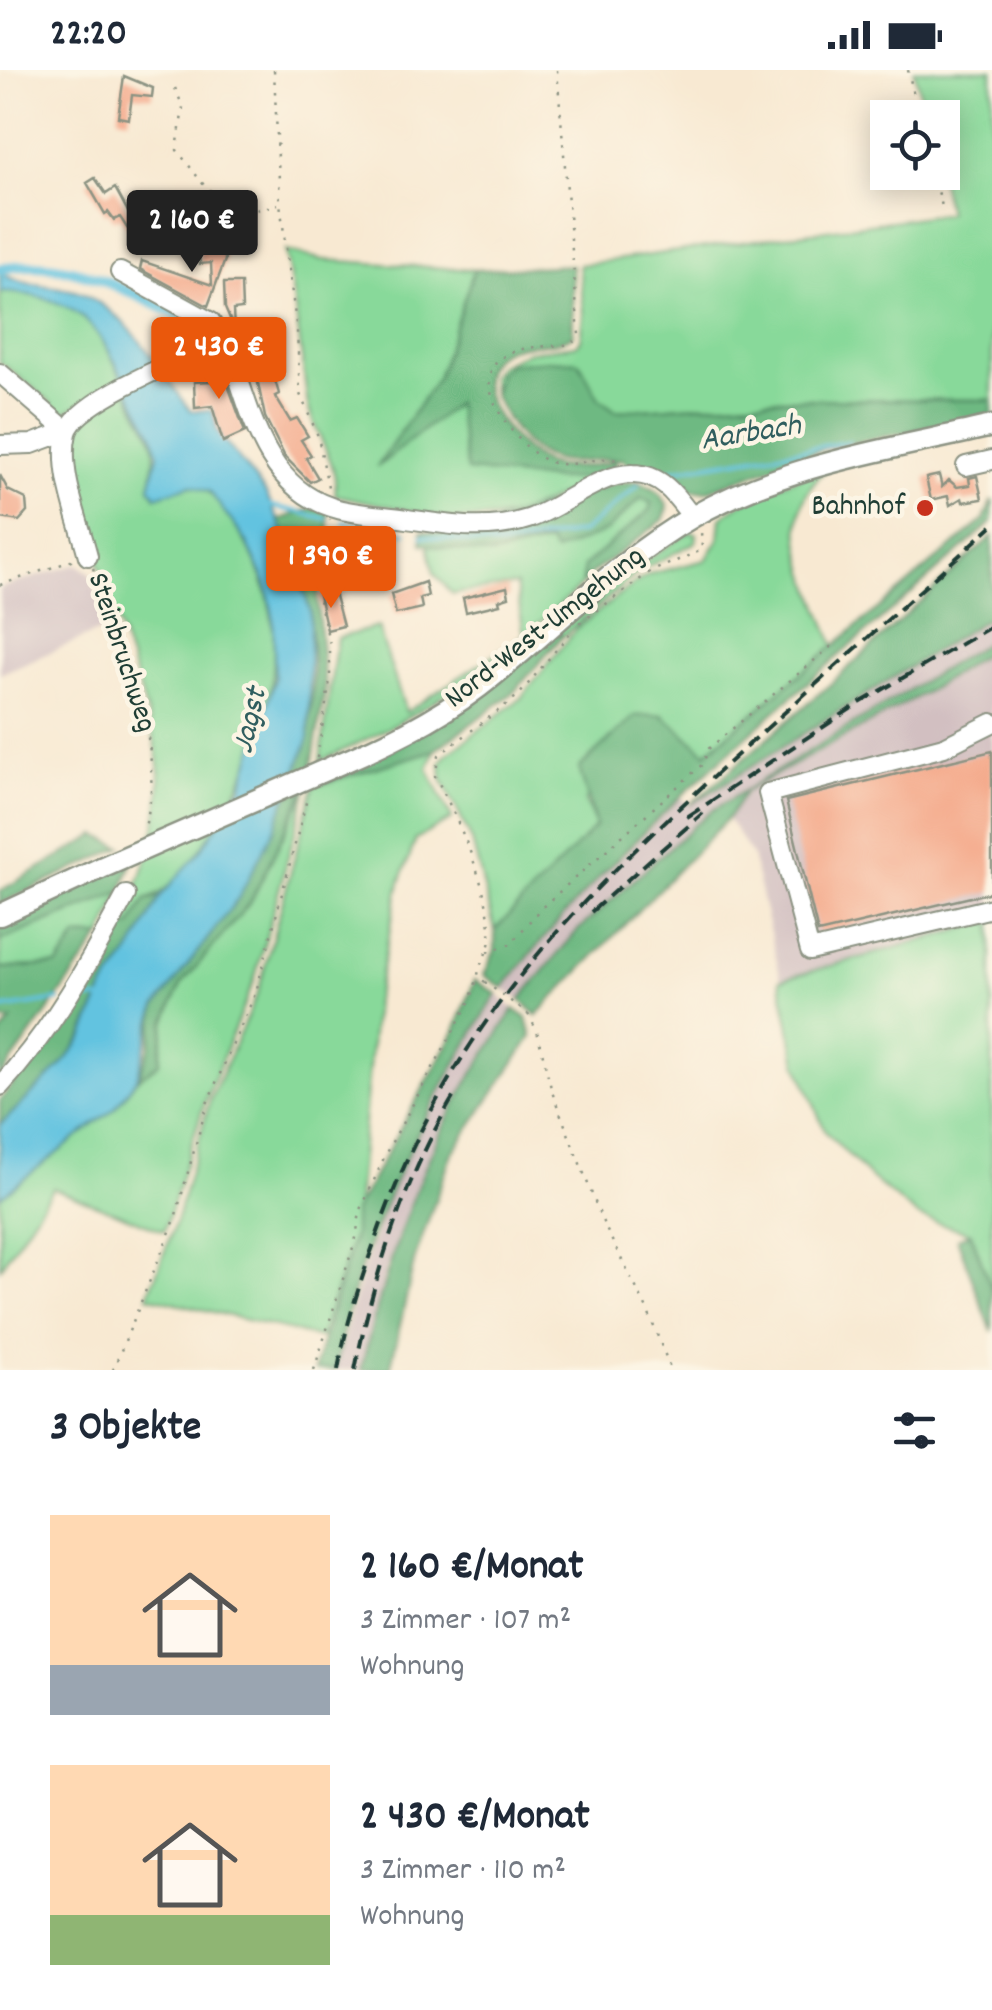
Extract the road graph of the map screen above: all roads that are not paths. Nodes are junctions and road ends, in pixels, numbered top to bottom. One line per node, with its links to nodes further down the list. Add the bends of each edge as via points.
1 (120, 272): 2 (street, via 211,322)
2 (222, 347): 5 (street, via 211,346 122,388); 9 (street, via 266,453 296,485 330,507 465,528 500,526 636,474 670,488)
3 (0, 373): 5 (street)
4 (992, 426): 9 (main road, Nord-West-Umgehung, via 815,464)
5 (67, 431): 6 (street, via 32,444); 10 (street, Steinbruchweg, via 68,473)
6 (0, 445)
7 (992, 460): 8 (street)
8 (966, 466)
9 (692, 517): 14 (main road, Nord-West-Umgehung, bridge, via 476,689 400,736 324,764)
10 (88, 556)
11 (992, 723): 13 (street, via 944,748 768,793 810,950)
12 (126, 895): 15 (street, via 80,980)
13 (992, 908)
14 (0, 914)
15 (0, 1086)

